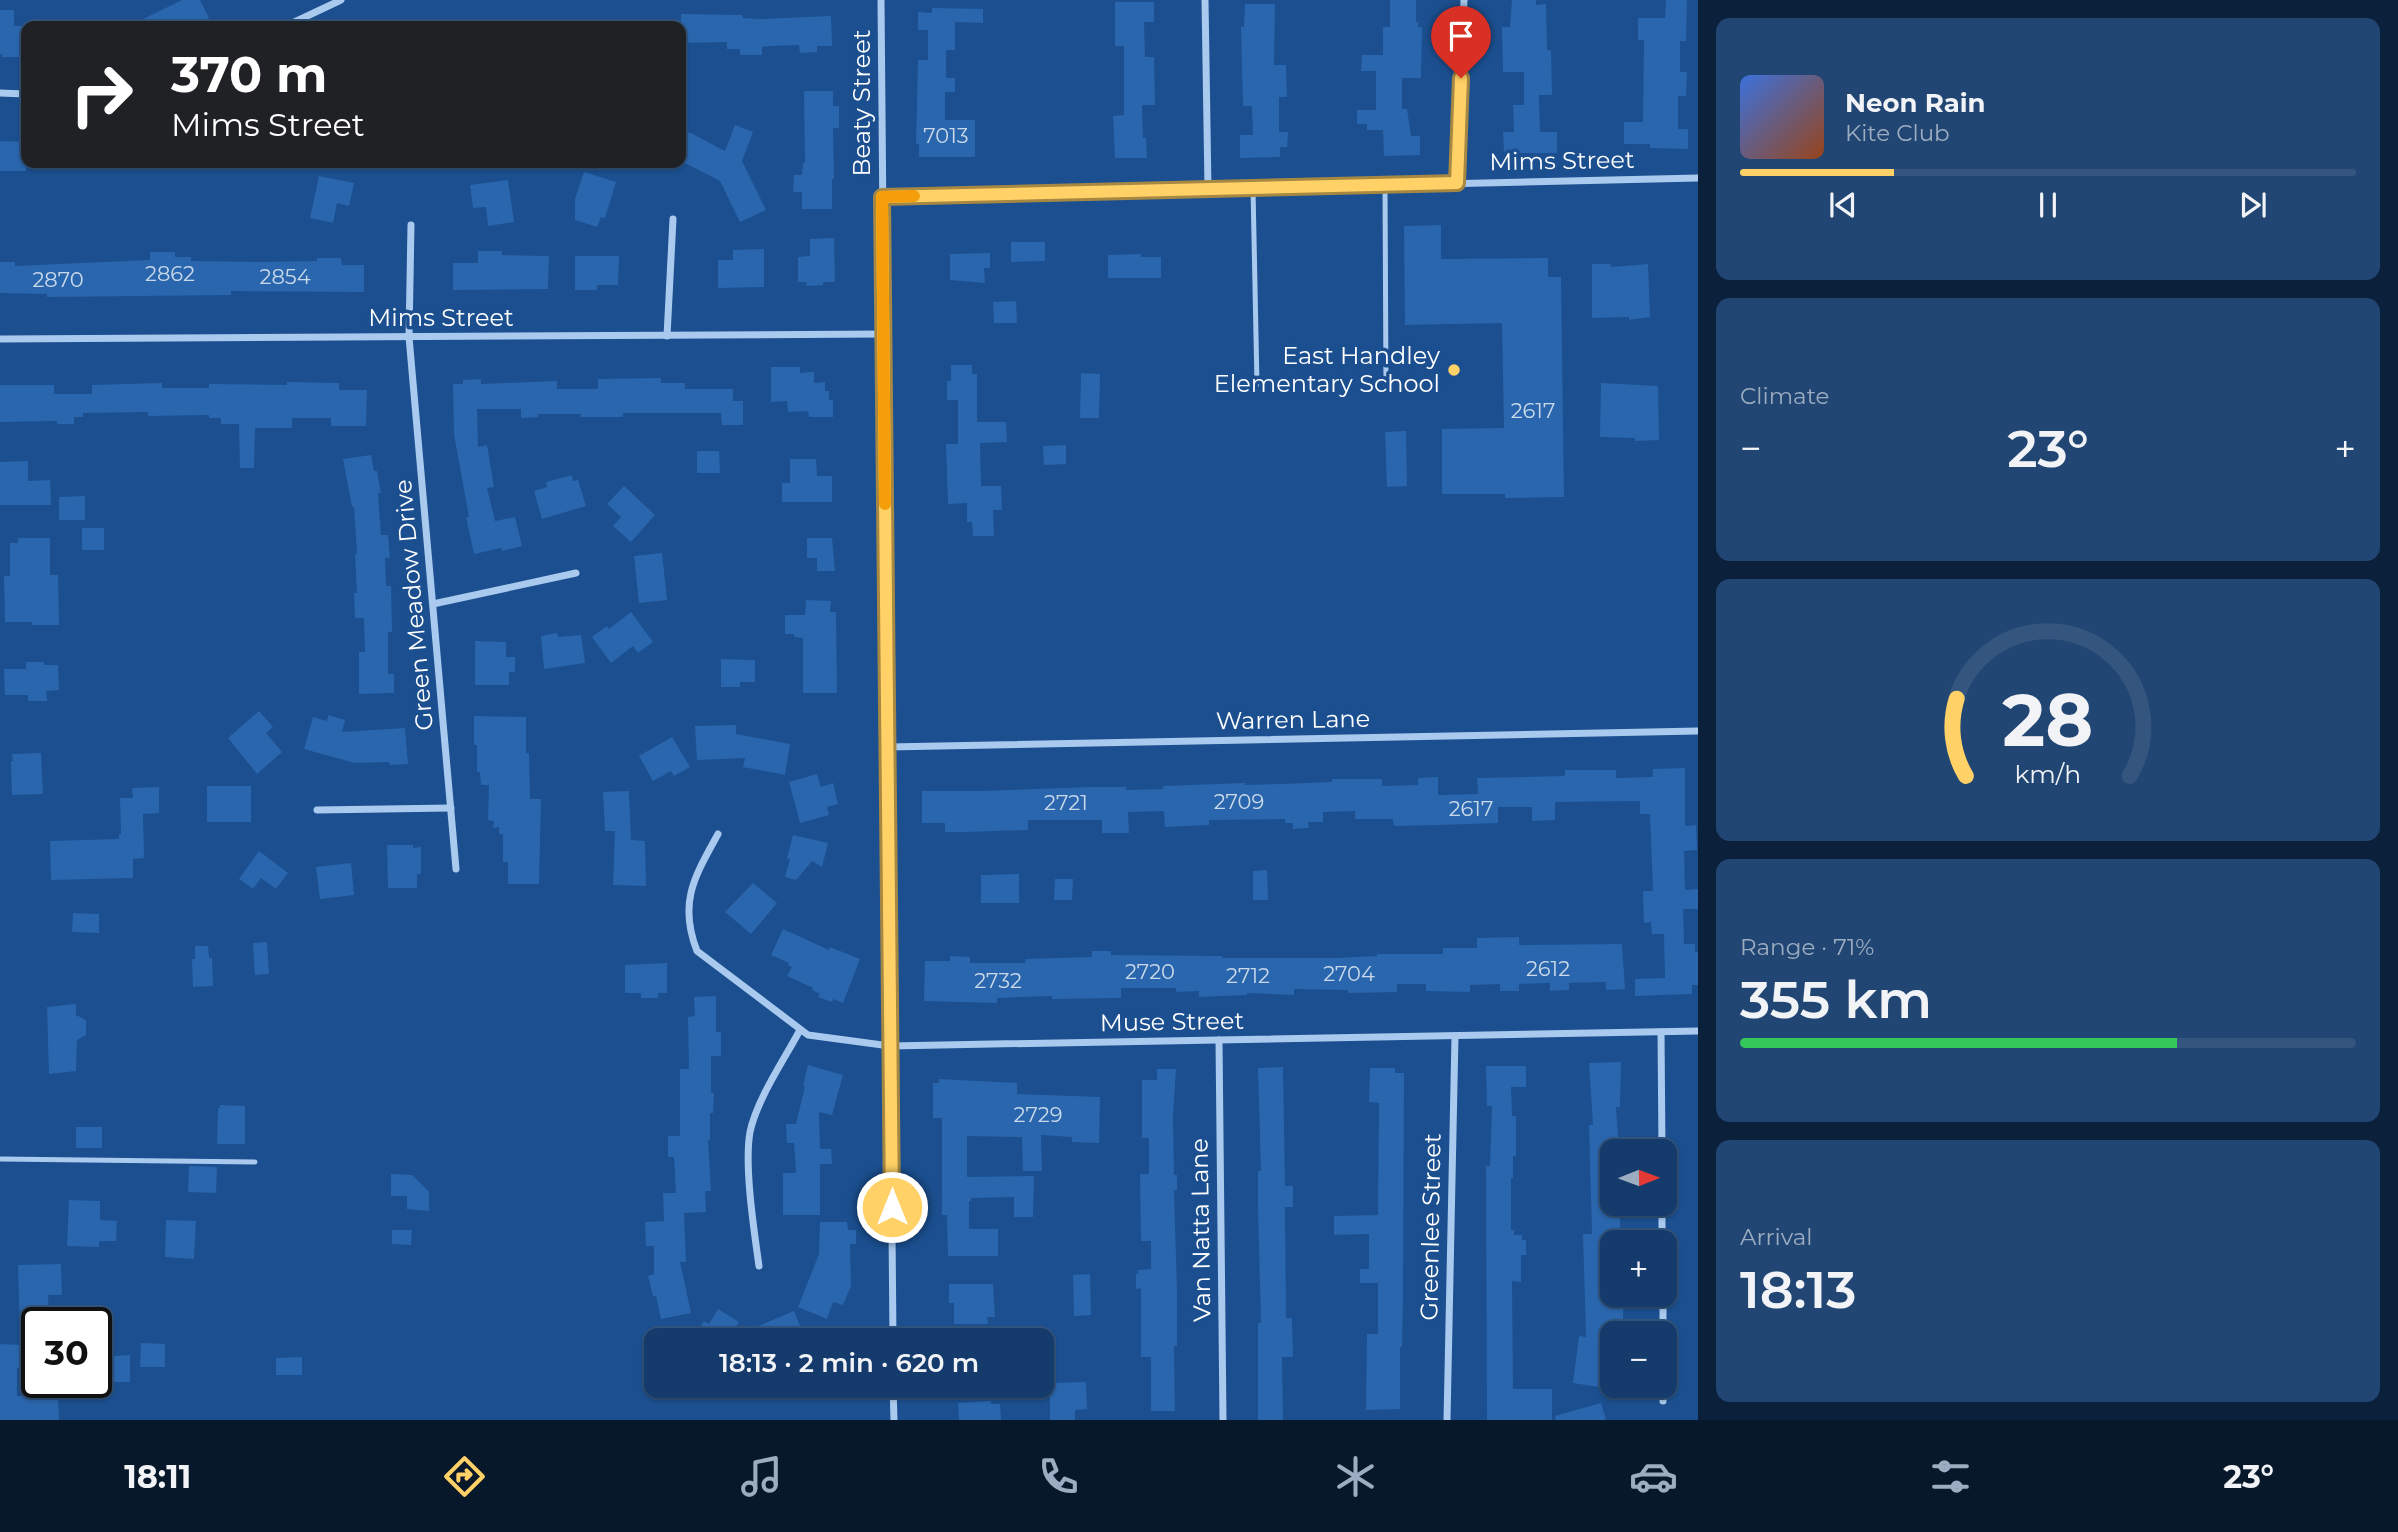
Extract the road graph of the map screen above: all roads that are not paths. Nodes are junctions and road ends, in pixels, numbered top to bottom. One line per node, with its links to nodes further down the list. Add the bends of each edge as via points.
1 (341, 0): 5 (street)
2 (881, 0): 13 (street, Beaty Street)
3 (1205, 0): 12 (street)
4 (1464, 0): 9 (street)
5 (297, 21)
6 (0, 93): 7 (street)
7 (21, 94)
8 (1698, 177): 9 (street, Mims Street)
9 (1457, 183): 10 (street, Mims Street)
10 (1385, 185): 11 (street, Mims Street); 21 (lane)
11 (1253, 188): 12 (street, Mims Street); 20 (lane)
12 (1208, 189): 13 (street, Mims Street)
13 (882, 197): 16 (street, Beaty Street)
14 (673, 219): 17 (street)
15 (411, 225): 18 (street, Green Meadow Drive)
16 (883, 334): 17 (street, Mims Street); 25 (street, Beaty Street)
17 (667, 336): 18 (street, Mims Street)
18 (409, 337): 19 (street, Mims Street); 23 (street, Green Meadow Drive)
19 (0, 339)
20 (1257, 386)
21 (1386, 389)
22 (576, 573): 23 (street)
23 (433, 604): 26 (street, Green Meadow Drive)
24 (1698, 731): 25 (street, Warren Lane)
25 (888, 747): 35 (street, Beaty Street)
26 (451, 808): 27 (street); 29 (street, Green Meadow Drive)
27 (317, 810)
28 (718, 834): 30 (street, Muse Street, via 694,877 689,930 697,951)
29 (456, 869)
30 (800, 1031): 35 (street, Muse Street); 39 (street, via 751,1130 748,1152)
31 (1698, 1031): 32 (street, Muse Street)
32 (1661, 1032): 33 (street, Muse Street); 36 (street)
33 (1455, 1036): 34 (street, Muse Street); 44 (street, Greenlee Street)
34 (1219, 1040): 35 (street, Muse Street); 43 (street, Van Natta Lane)
35 (890, 1046): 40 (street, Beaty Street)
36 (1662, 1139)
37 (0, 1159): 38 (lane)
38 (255, 1162)
39 (760, 1266)
40 (893, 1328)
41 (893, 1398): 42 (street)
42 (894, 1420)
43 (1223, 1420)
44 (1447, 1420)

